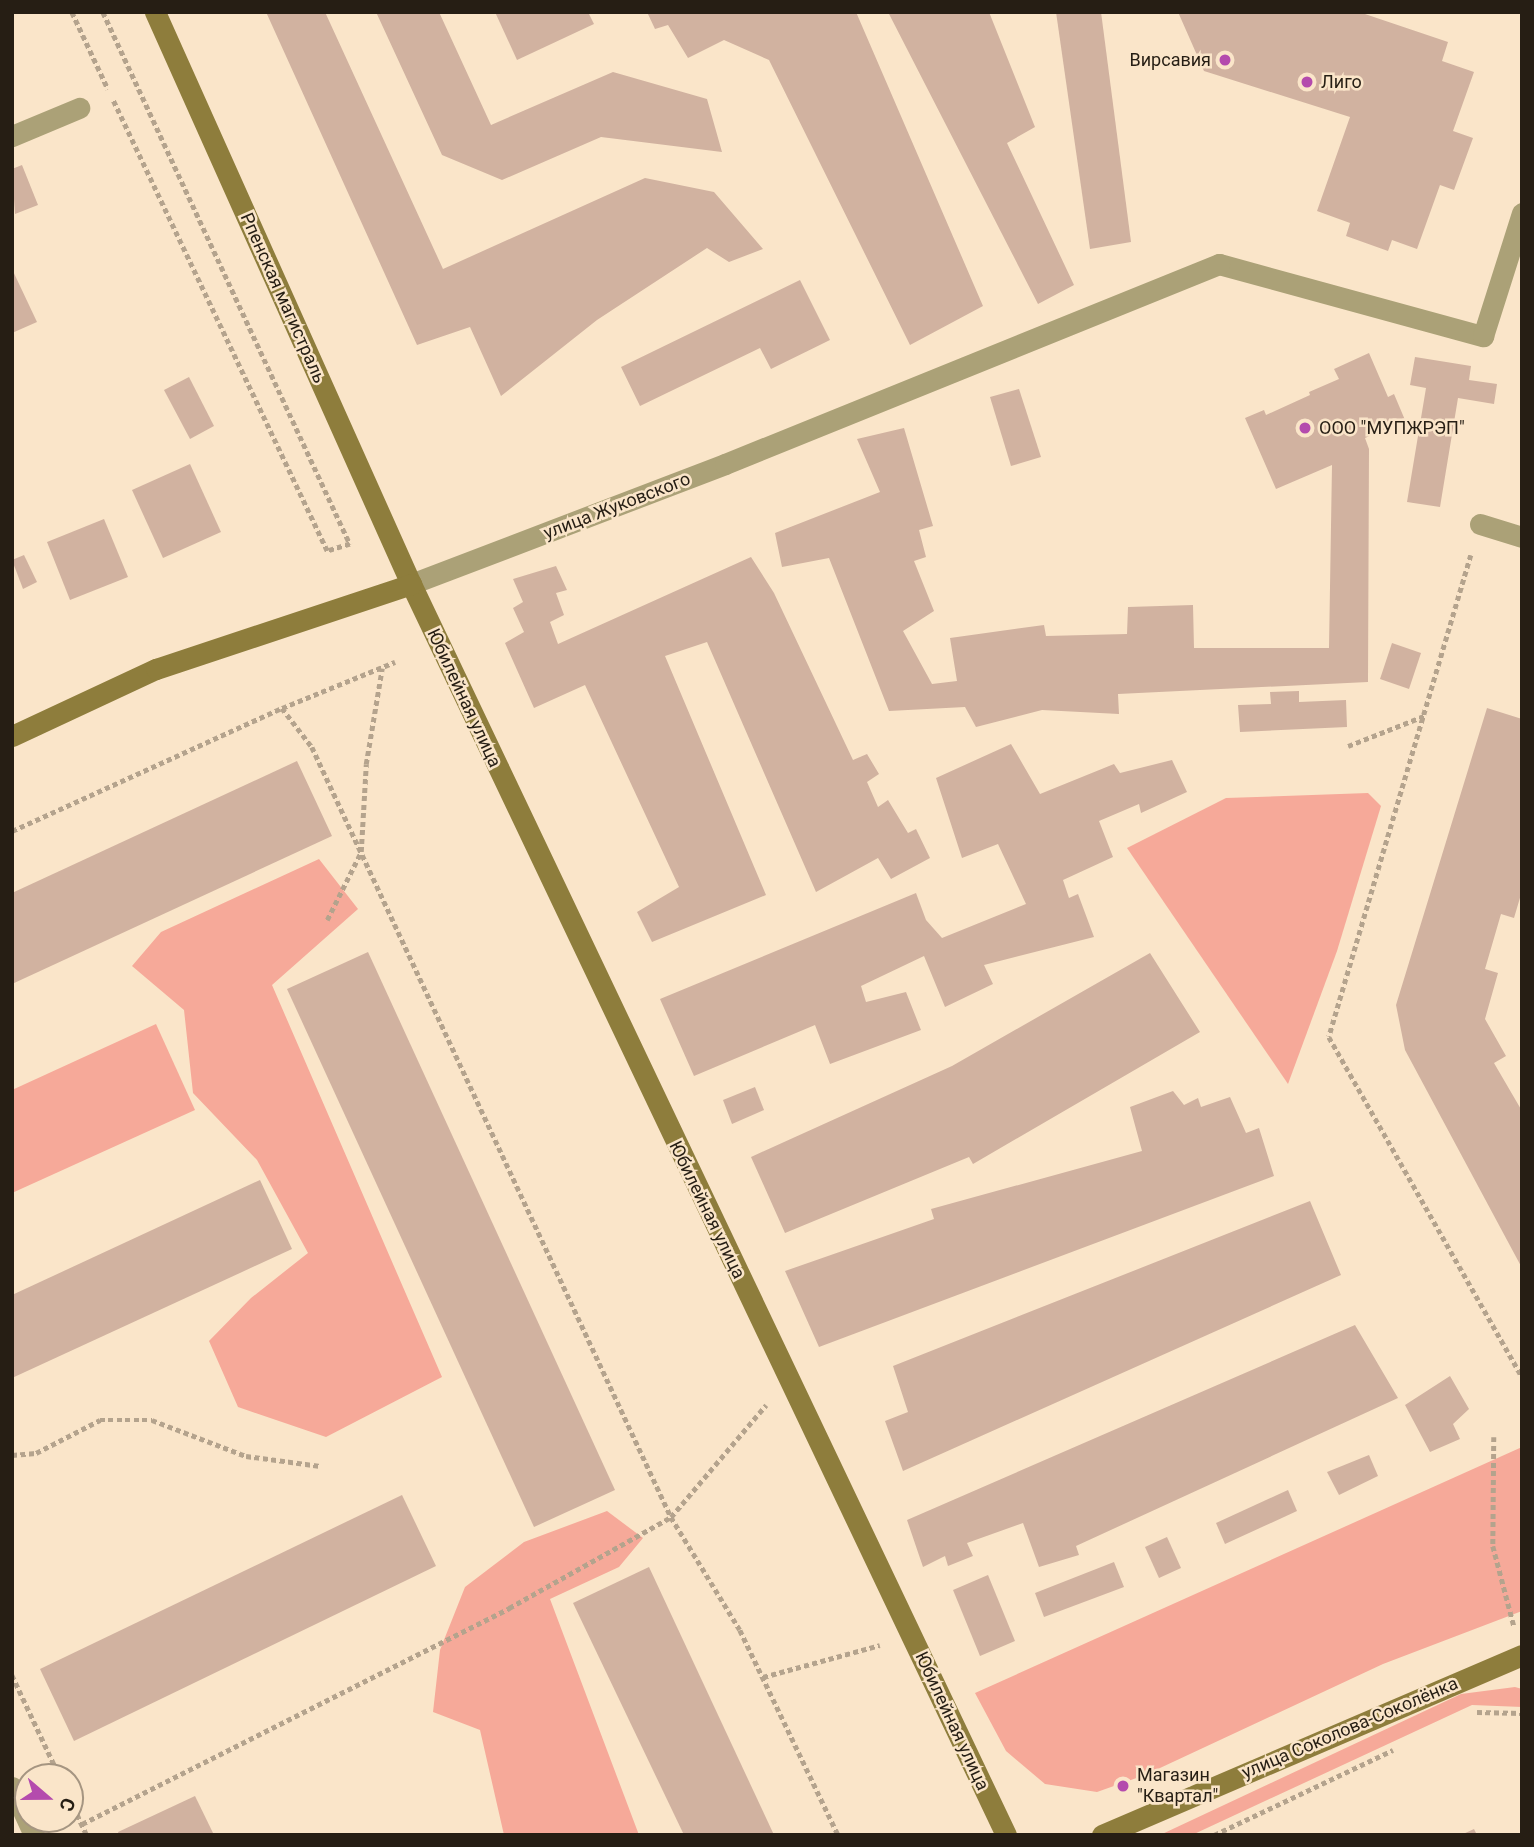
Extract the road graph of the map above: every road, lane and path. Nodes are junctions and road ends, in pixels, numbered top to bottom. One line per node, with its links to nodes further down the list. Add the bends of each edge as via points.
1 (72, 12): 2 (path, via 327,551 350,544)
2 (103, 12)
3 (155, 12): 9 (main road, Рпенская магистраль)
4 (79, 108): 5 (street)
5 (12, 136)
6 (1522, 213): 9 (street, улица Жуковского, via 1483,336 1219,264 725,464)
7 (1480, 524): 8 (street); 13 (path)
8 (1522, 537)
9 (411, 584): 14 (main road, улица Жуковского, via 156,669); 20 (main road, Юбилейная улица)
10 (395, 662): 11 (path)
11 (382, 668): 12 (path); 17 (path, via 366,764)
12 (282, 708): 16 (path); 17 (path, via 312,747)
13 (1424, 716): 15 (path); 19 (path, via 1329,1037)
14 (12, 736)
15 (1348, 746)
16 (12, 831)
17 (361, 852): 18 (path); 24 (path)
18 (327, 920)
19 (1522, 1377)
20 (792, 1384): 24 (path, via 766,1405); 25 (main road, Юбилейная улица)
21 (1494, 1437): 26 (path, via 1493,1546)
22 (12, 1455): 23 (path, via 36,1453 100,1420 152,1420 246,1456)
23 (320, 1466)
24 (671, 1517): 28 (path, via 740,1630); 34 (path, via 509,1608)
25 (911, 1636): 28 (path); 37 (main road, Юбилейная улица)
26 (1521, 1655): 38 (main road, улица Соколова-Соколёнка)
27 (12, 1675): 32 (path)
28 (763, 1678): 36 (path)
29 (1472, 1712): 30 (path)
30 (1522, 1713)
31 (1399, 1747): 39 (path)
32 (53, 1763)
33 (12, 1787): 35 (street)
34 (84, 1823)
35 (34, 1835)
36 (838, 1835)
37 (1006, 1835)
38 (1102, 1835)
39 (1214, 1835)

